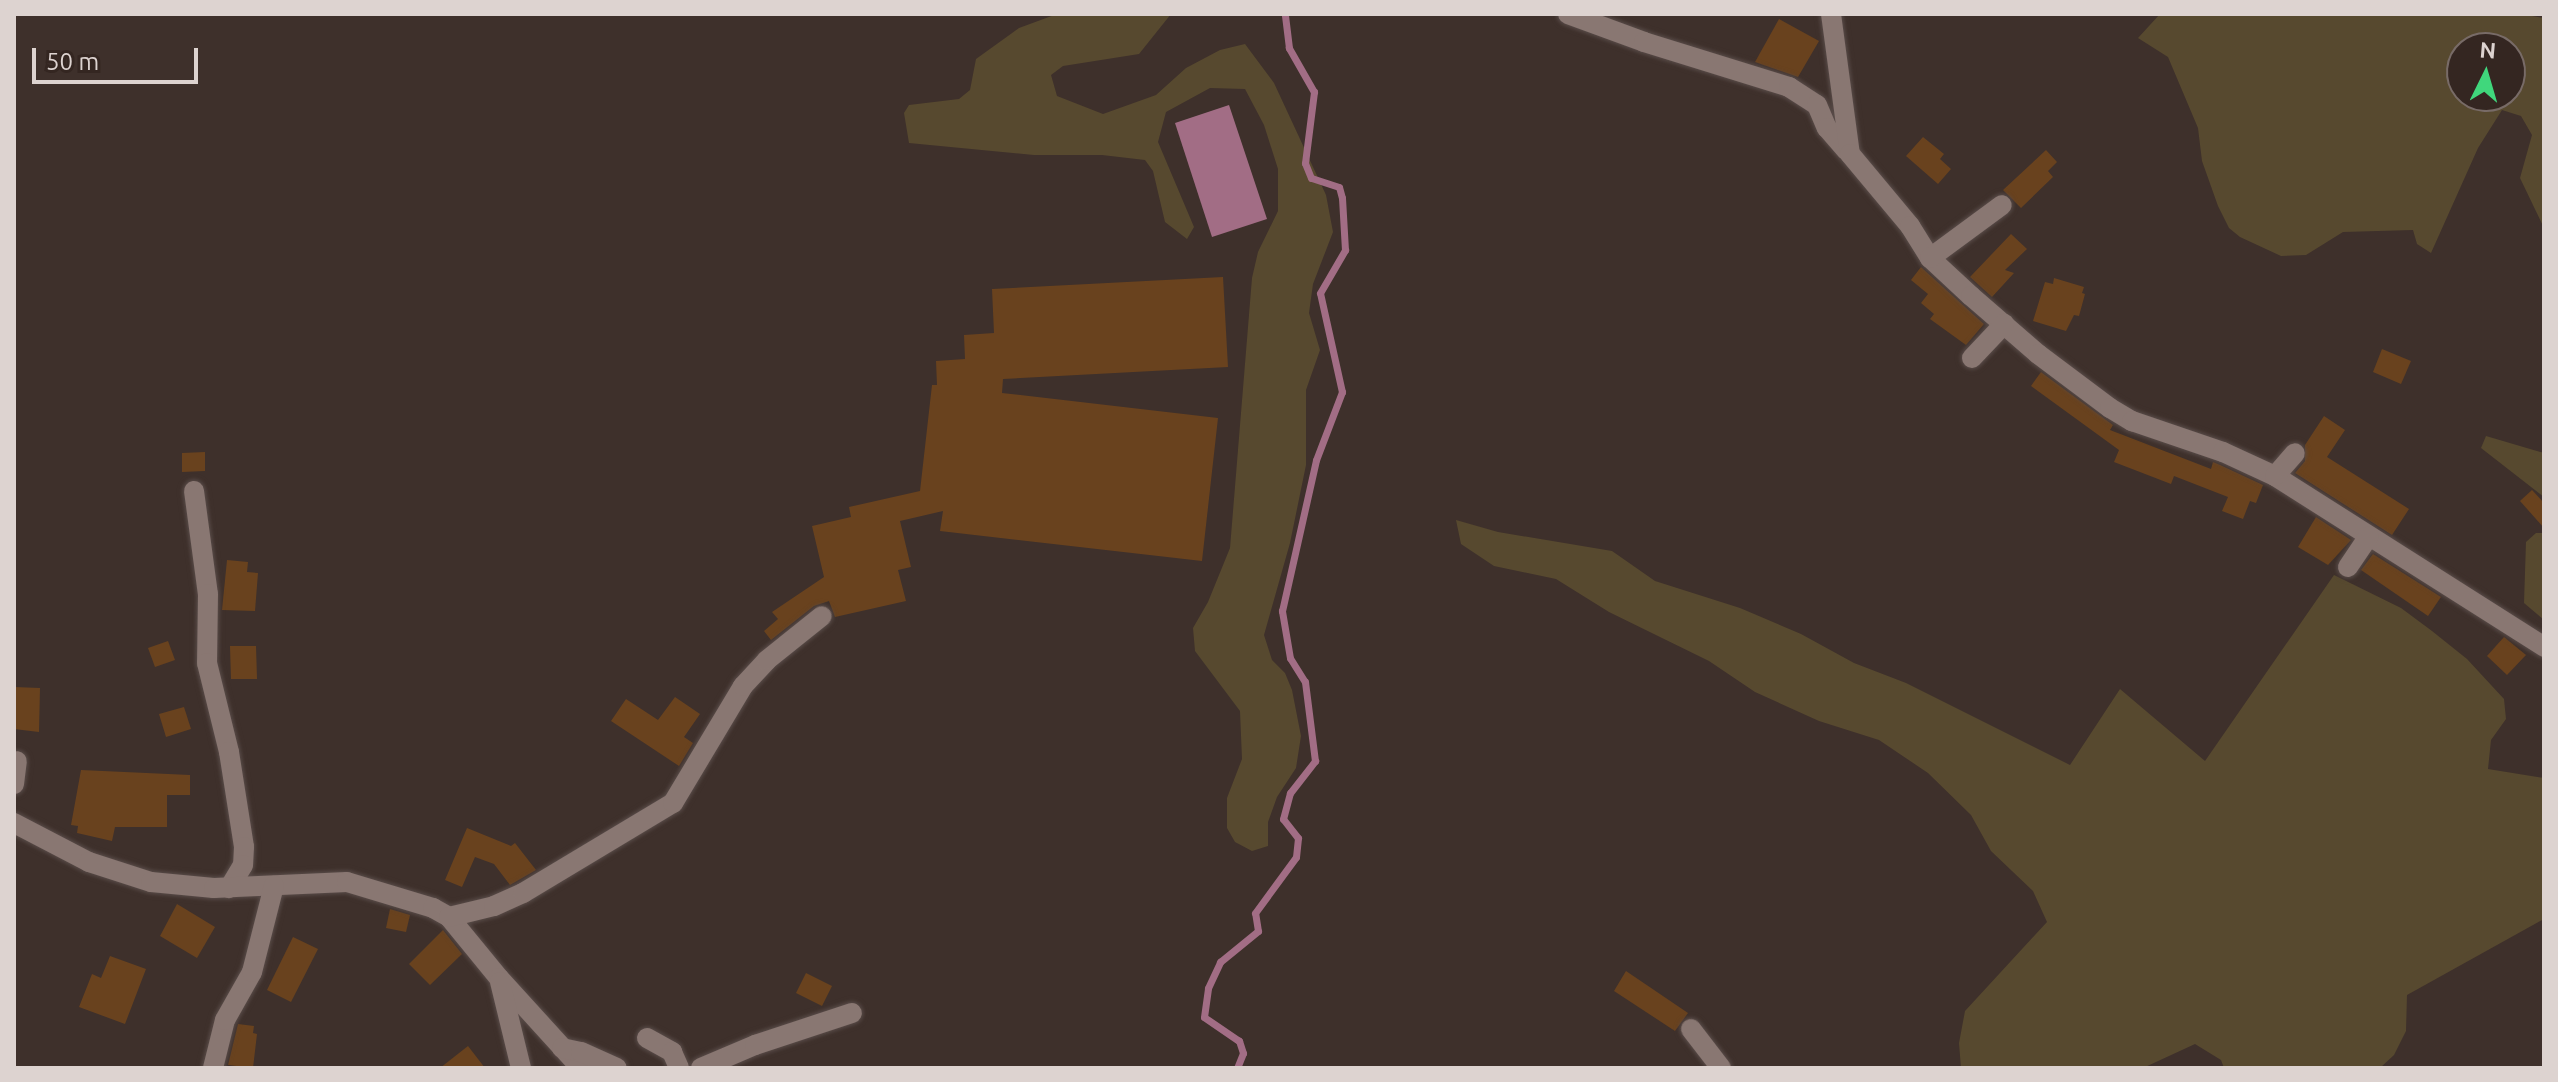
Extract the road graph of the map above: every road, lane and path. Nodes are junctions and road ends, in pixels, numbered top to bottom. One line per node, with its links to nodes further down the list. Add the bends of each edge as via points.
1 (1568, 14): 3 (street, via 1789,87 1817,105 1827,128)
2 (1831, 14): 3 (street)
3 (1850, 154): 5 (street)
4 (2002, 205): 5 (street)
5 (1930, 258): 6 (street)
6 (2004, 324): 7 (street); 9 (street, via 2073,382 2132,421)
7 (1972, 358)
8 (2295, 453): 9 (street)
9 (2275, 476): 11 (street)
10 (194, 491): 19 (street, via 208,594 207,663 229,752 244,847 243,865)
11 (2369, 536): 12 (street); 14 (street)
12 (2348, 567)
13 (822, 616): 20 (street, via 743,686 673,803 523,893)
14 (2544, 647)
15 (17, 761): 16 (street)
16 (14, 784)
17 (14, 823): 19 (street, via 126,875 176,887)
18 (274, 886): 19 (street); 20 (street, via 357,884 414,900); 26 (street, via 252,972 225,1020)
19 (229, 888)
20 (449, 917): 21 (street)
21 (499, 978): 25 (street); 27 (street)
22 (852, 1013): 31 (street)
23 (1691, 1029): 32 (street)
24 (647, 1038): 30 (street, via 672,1052)
25 (562, 1048): 28 (street); 29 (street)
26 (213, 1068)
27 (521, 1068)
28 (581, 1068)
29 (617, 1068)
30 (679, 1068)
31 (701, 1068)
32 (1721, 1068)

